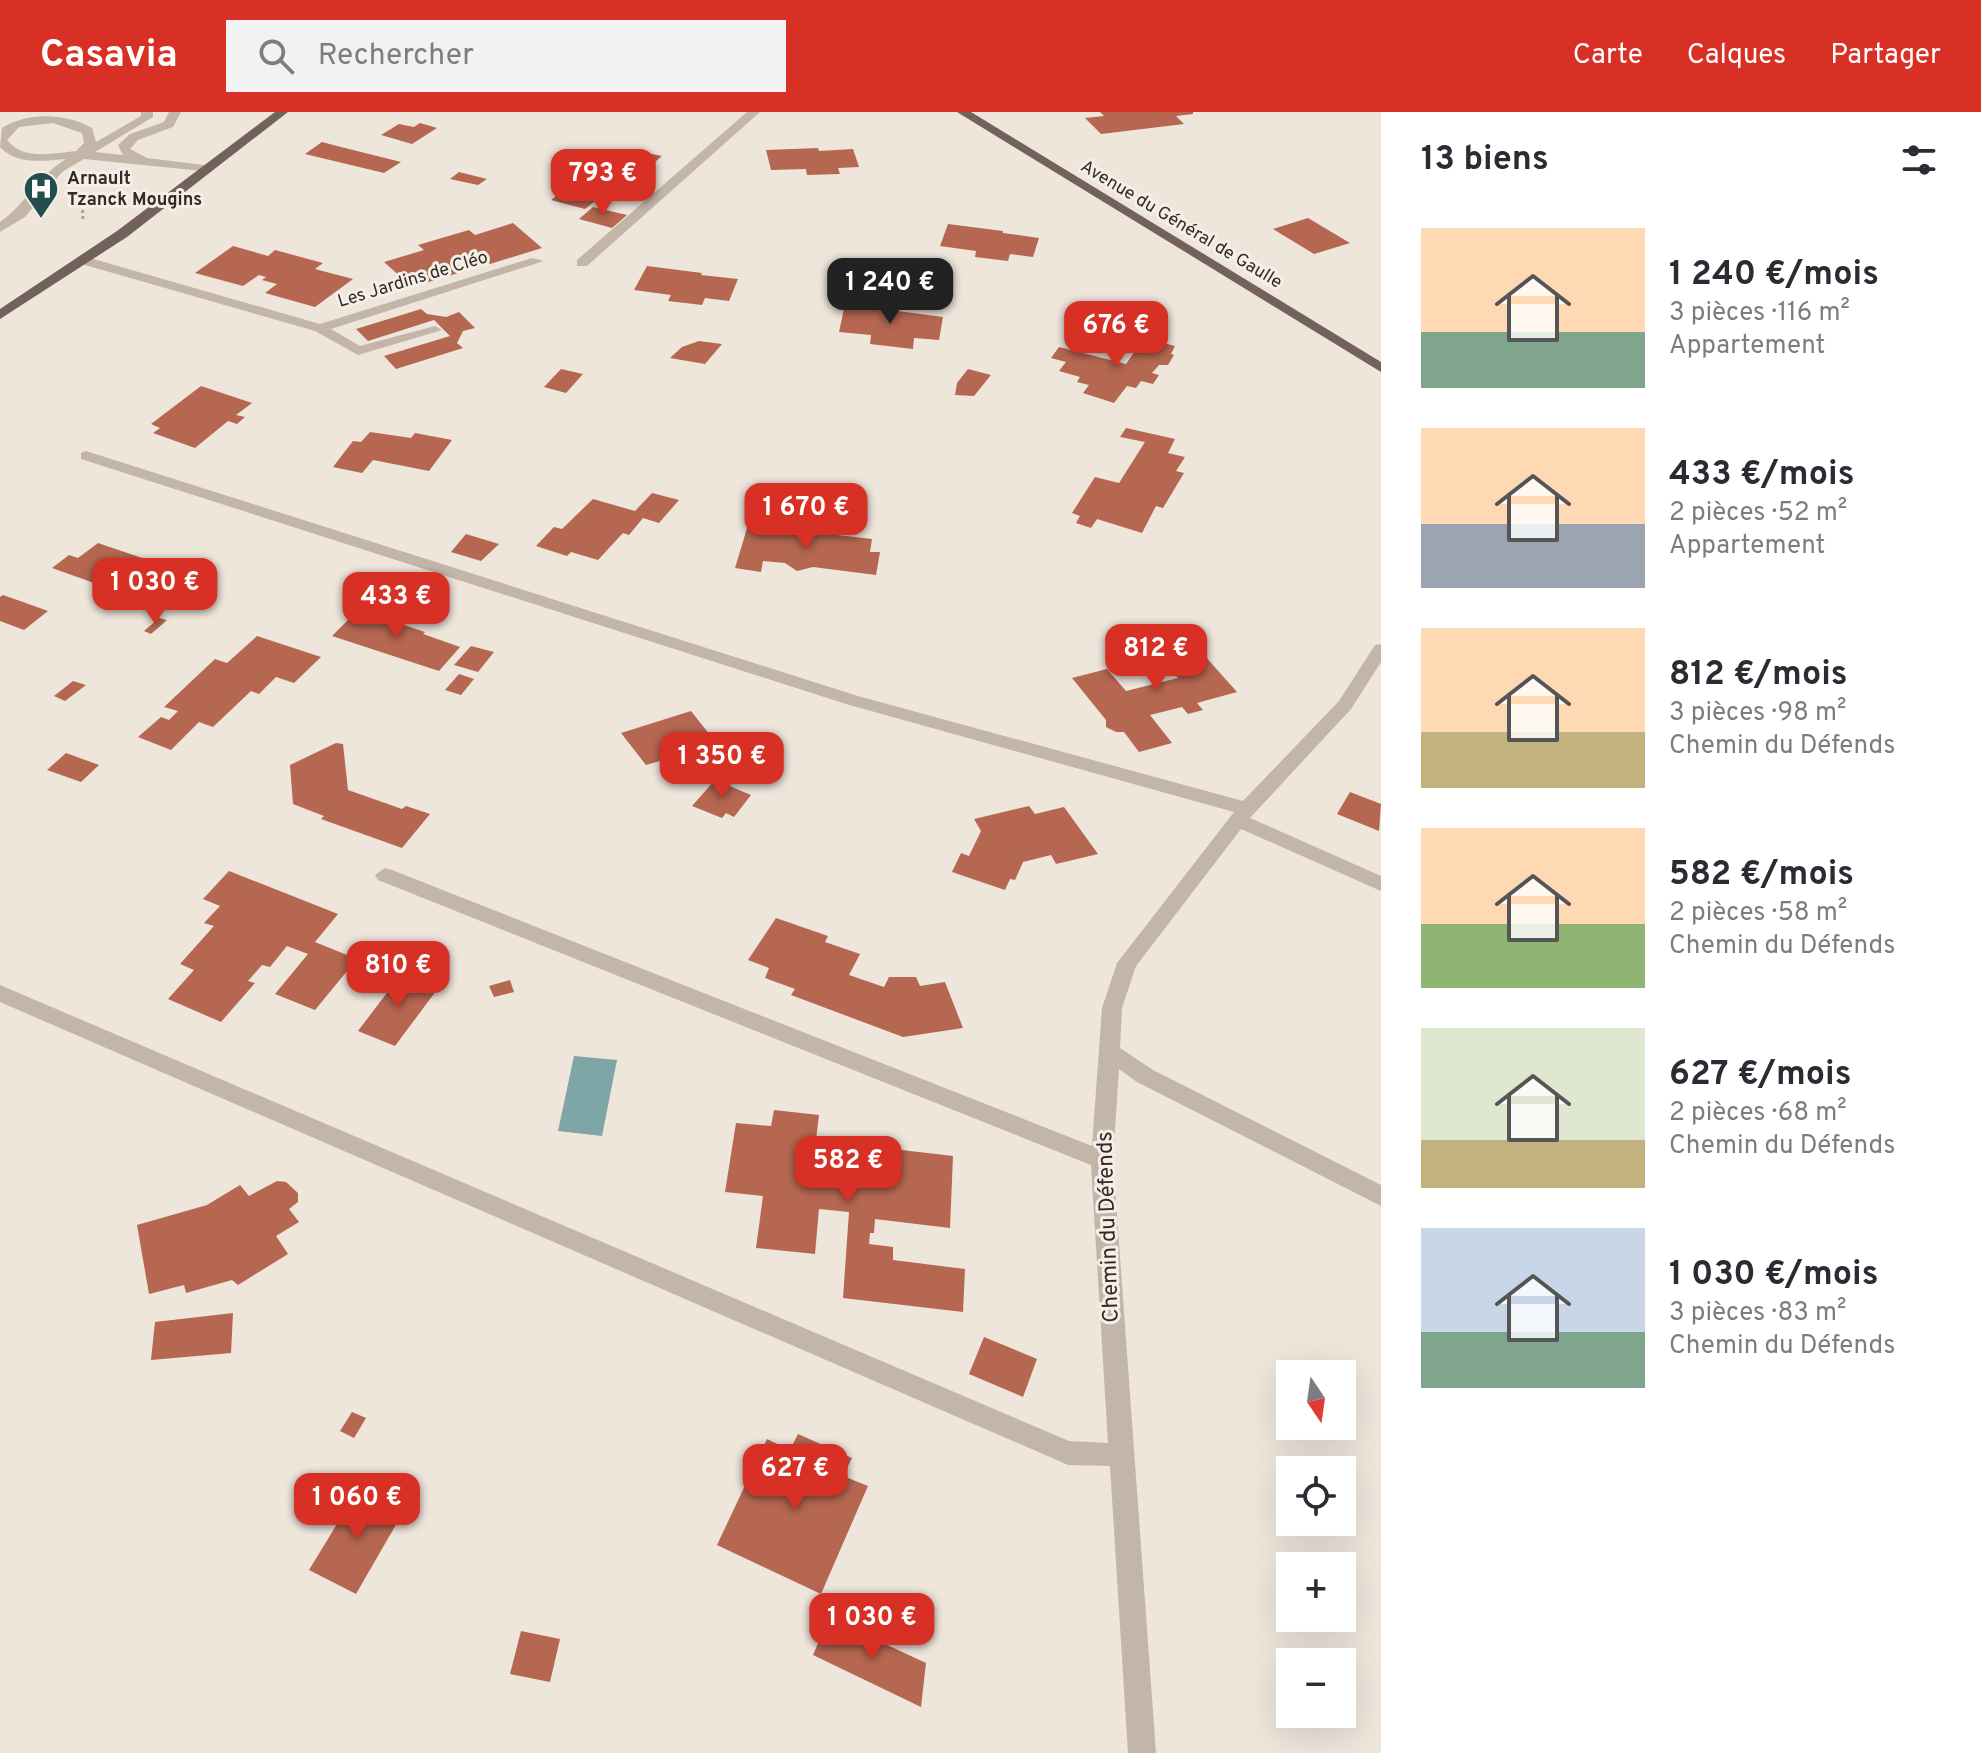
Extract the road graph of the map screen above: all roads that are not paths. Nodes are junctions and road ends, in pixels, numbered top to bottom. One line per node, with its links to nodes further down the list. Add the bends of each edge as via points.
1 (147, 112): 6 (street, via 147,117)
2 (175, 112): 7 (street, via 169,124 124,145 128,154)
3 (282, 112): 8 (main road)
4 (754, 112): 12 (street)
5 (963, 112): 16 (main road, Avenue du Général de Gaulle)
6 (80, 155): 6 (street, via 90,143 88,131 70,120 15,123 1,140 20,155); 7 (street); 9 (street, via 58,169 20,214)
7 (146, 162): 8 (street)
8 (208, 169): 10 (main road)
9 (0, 228)
10 (83, 260): 13 (main road); 14 (street, Les Jardins de Cléo)
11 (537, 261): 14 (street, Les Jardins de Cléo)
12 (582, 263)
13 (0, 315)
14 (320, 328): 15 (street, via 358,351)
15 (435, 330)
16 (1381, 368)
17 (86, 456): 19 (street, via 852,700)
18 (1381, 649): 19 (street, Chemin du Défends, via 1345,705)
19 (1242, 814): 21 (street, via 1264,833); 23 (street, Chemin du Défends, via 1127,963 1112,1008)
20 (385, 875): 24 (street)
21 (1381, 884)
22 (0, 993): 26 (street, via 1068,1453)
23 (1109, 1051): 24 (street, Chemin du Défends); 25 (street, via 1145,1076)
24 (1102, 1160): 26 (street, Chemin du Défends)
25 (1381, 1196)
26 (1121, 1455): 27 (street, Chemin du Défends)
27 (1142, 1753)

